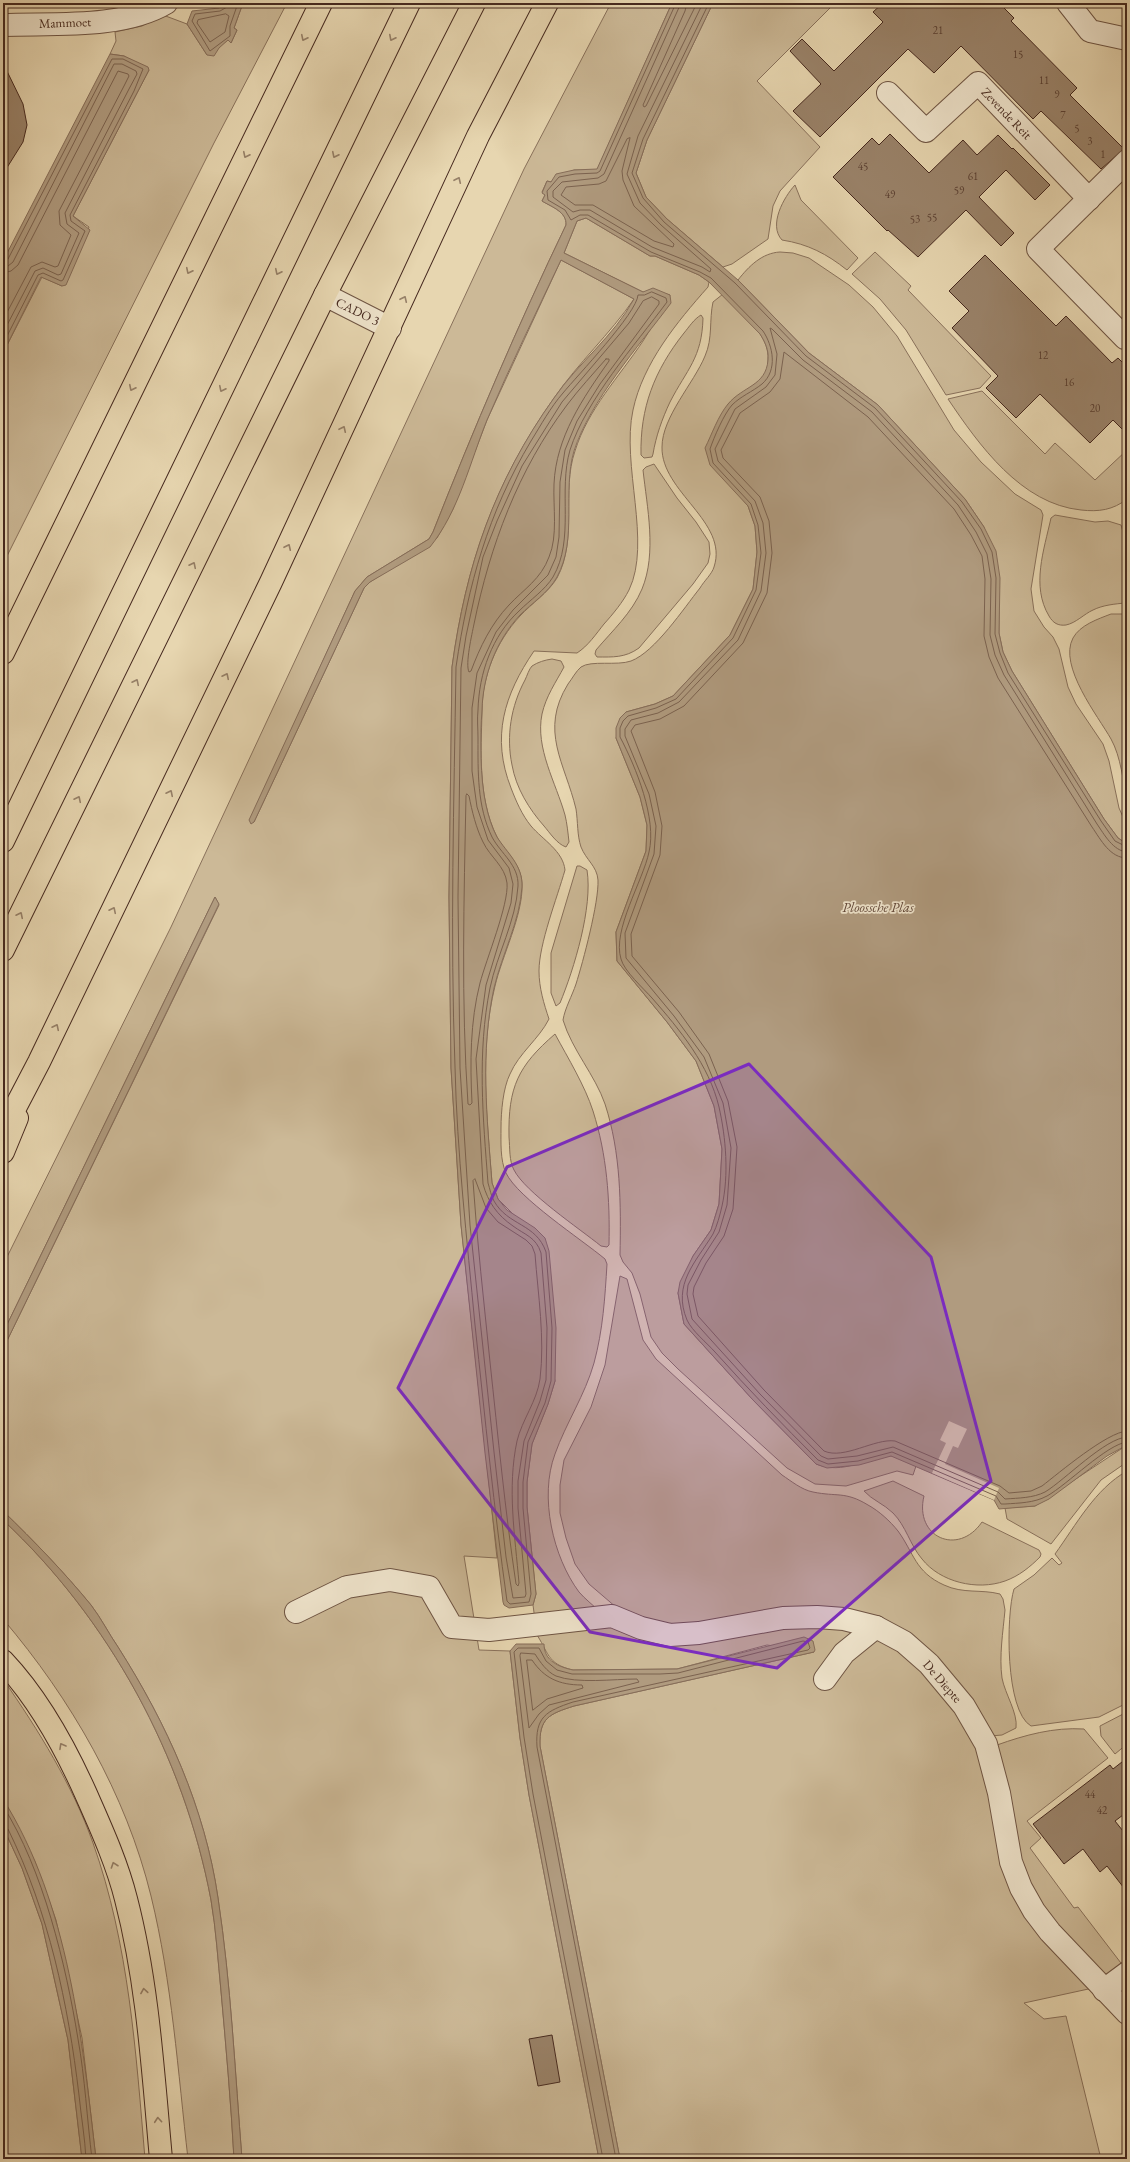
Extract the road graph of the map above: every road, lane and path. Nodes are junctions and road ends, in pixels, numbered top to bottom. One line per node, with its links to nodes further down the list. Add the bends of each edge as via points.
1 (166, 3): 7 (street, Mammoet, via 157,8)
2 (321, 3): 16 (highway, one-way to 16)
3 (409, 3): 17 (highway, one-way to 17)
4 (474, 3): 13 (highway)
5 (547, 3): 14 (highway, one-way to 5, via 478,136)
6 (1068, 3): 9 (street, via 1090,31)
7 (133, 11): 8 (street, Mammoet)
8 (3, 24)
9 (1127, 39)
10 (888, 93): 12 (street, Zevende Reit, via 926,132 978,83)
11 (1127, 161): 12 (street)
12 (1089, 199): 15 (street, via 1038,249)
13 (325, 295): 14 (street, CADO 3); 18 (highway, one-way to 13)
14 (390, 328): 19 (highway, one-way to 14, via 272,582)
15 (1125, 338)
16 (3, 653)
17 (3, 841)
18 (3, 950)
19 (39, 1062): 20 (highway); 21 (highway)
20 (3, 1131)
21 (3, 1152)
22 (296, 1612): 23 (street, De Diepte, via 348,1587 390,1580 430,1587 452,1628 489,1630 612,1616 641,1628 670,1635 699,1633 783,1618 844,1619)
23 (876, 1627): 25 (street, via 844,1653); 27 (street, De Diepte, via 904,1642 930,1664 964,1706 986,1744 999,1793 1011,1862 1021,1888 1050,1932)
24 (3, 1662): 29 (highway, one-way to 24, via 149,2023 126,1898 105,1837 75,1769 47,1718)
25 (825, 1679)
26 (1127, 1973): 27 (street)
27 (1104, 1990): 28 (street)
28 (1127, 2013)
29 (161, 2159)

